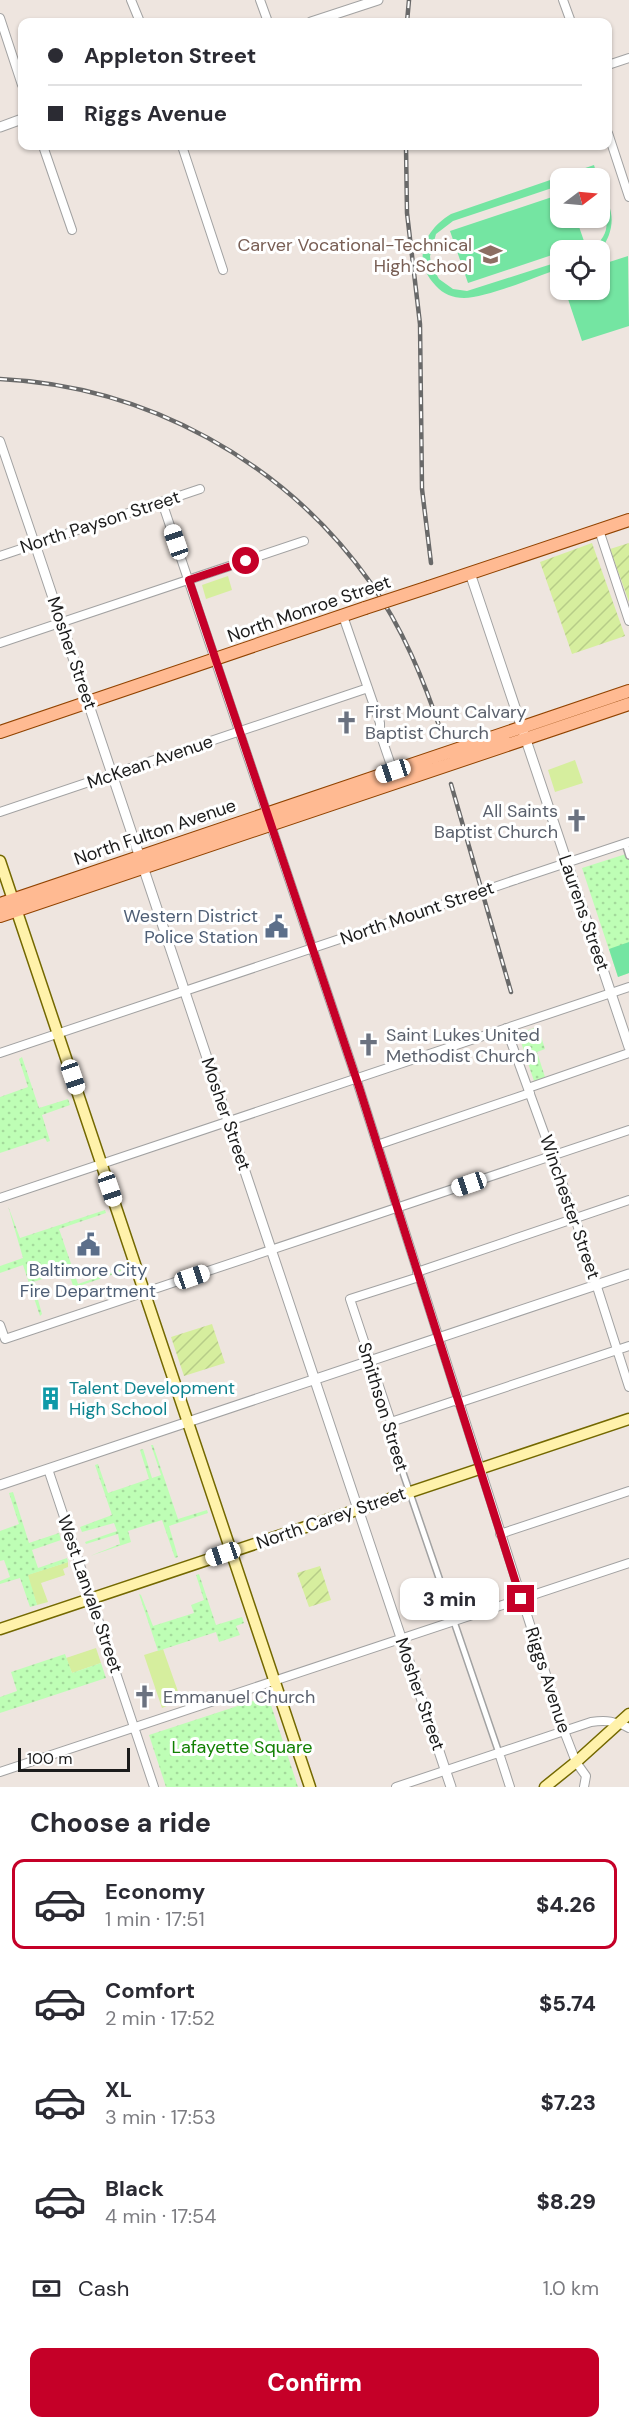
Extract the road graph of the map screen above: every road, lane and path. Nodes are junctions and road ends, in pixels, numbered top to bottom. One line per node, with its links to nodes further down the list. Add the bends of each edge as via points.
1 (131, 0): 6 (street)
2 (260, 0): 7 (street)
3 (378, 0): 8 (street)
4 (563, 0): 9 (street)
5 (0, 18): 12 (street)
6 (138, 18)
7 (267, 18)
8 (323, 18)
9 (570, 18)
10 (629, 58): 11 (street)
11 (612, 64)
12 (18, 72)
13 (18, 120): 14 (street)
14 (0, 127)
15 (612, 145): 18 (street)
16 (44, 150): 19 (street)
17 (183, 150): 20 (street)
18 (629, 197)
19 (72, 230)
20 (223, 270)
21 (0, 441): 27 (street, Mosher Street)
22 (200, 489): 23 (street, North Payson Street)
23 (162, 501): 27 (street, North Payson Street); 30 (street, Riggs Avenue)
24 (629, 520): 25 (main road, North Monroe Street)
25 (599, 530): 29 (main road, North Monroe Street); 32 (street)
26 (304, 541): 30 (street)
27 (35, 544): 28 (street, North Payson Street); 33 (street, Mosher Street)
28 (0, 556)
29 (470, 573): 31 (main road, North Monroe Street, bridge); 42 (street, Laurens Street)
30 (189, 580): 33 (street); 35 (street, Riggs Avenue)
31 (343, 616): 35 (main road, North Monroe Street); 36 (street)
32 (629, 621)
33 (61, 623): 34 (street); 38 (street, Mosher Street)
34 (0, 643)
35 (216, 661): 38 (main road, North Monroe Street); 41 (street, Riggs Avenue)
36 (368, 688): 41 (street, McKean Avenue); 44 (street)
37 (629, 692): 42 (main road, North Fulton Avenue)
38 (88, 703): 40 (main road, North Monroe Street); 43 (street, Mosher Street)
39 (629, 704): 42 (main road, North Fulton Avenue)
40 (0, 732)
41 (240, 732): 43 (street, McKean Avenue); 46 (street, Riggs Avenue)
42 (524, 733): 44 (main road, North Fulton Avenue); 51 (street, Laurens Street)
43 (112, 774): 45 (street, McKean Avenue); 50 (street, Mosher Street)
44 (395, 777): 46 (main road, North Fulton Avenue)
45 (0, 812)
46 (270, 819): 50 (main road, North Fulton Avenue); 55 (street, Riggs Avenue)
47 (627, 842): 48 (street); 51 (street, North Mount Street)
48 (629, 856)
49 (0, 861): 53 (main road)
50 (142, 862): 53 (main road, North Fulton Avenue); 57 (street, Mosher Street)
51 (567, 862): 55 (street, North Mount Street, bridge); 58 (street, Laurens Street)
52 (0, 904): 53 (main road, North Fulton Avenue)
53 (15, 905): 54 (main road, North Fulton Avenue); 60 (main road)
54 (0, 916)
55 (313, 948): 57 (street, North Mount Street); 64 (street, Riggs Avenue)
56 (629, 987): 58 (street)
57 (185, 991): 60 (street, North Mount Street); 66 (street, Mosher Street)
58 (611, 993): 59 (street); 61 (street, Laurens Street)
59 (506, 1028): 64 (street); 65 (street, Winchester Street)
60 (58, 1034): 62 (street, North Mount Street); 70 (main road)
61 (629, 1047)
62 (0, 1053)
63 (629, 1053): 65 (street)
64 (356, 1078): 66 (street); 68 (street, Riggs Avenue)
65 (529, 1090): 68 (street); 69 (street, Winchester Street)
66 (229, 1121): 70 (street); 75 (street, Mosher Street)
67 (629, 1130): 69 (street)
68 (377, 1145): 73 (street, Riggs Avenue)
69 (553, 1156): 73 (street); 74 (street, Winchester Street)
70 (101, 1164): 71 (street); 79 (main road)
71 (0, 1198)
72 (629, 1200): 74 (street)
73 (397, 1208): 75 (street); 76 (street, Riggs Avenue)
74 (575, 1218): 76 (street); 78 (street, Winchester Street)
75 (272, 1250): 79 (street); 85 (street, Mosher Street)
76 (418, 1274): 81 (street, Riggs Avenue); 84 (street, Smithson Street, via 350,1299)
77 (629, 1274): 78 (street)
78 (597, 1285): 81 (street); 83 (street, Winchester Street)
79 (145, 1293): 80 (street, via 5,1340); 89 (main road)
80 (0, 1324)
81 (438, 1338): 84 (street); 87 (street, Riggs Avenue)
82 (629, 1346): 83 (street)
83 (618, 1350): 86 (street, Winchester Street); 87 (street)
84 (370, 1361): 85 (street); 90 (street, Smithson Street)
85 (315, 1379): 89 (street); 96 (street, Mosher Street)
86 (629, 1387)
87 (458, 1401): 90 (street); 91 (street, Riggs Avenue)
88 (629, 1419): 91 (main road, North Carey Street)
89 (188, 1422): 92 (street); 98 (main road)
90 (391, 1422): 95 (street, Smithson Street, via 388,1430)
91 (479, 1468): 95 (main road, North Carey Street); 97 (street, Riggs Avenue)
92 (48, 1469): 93 (street); 100 (street, West Lanvale Street)
93 (0, 1485)
94 (629, 1491): 97 (street)
95 (409, 1492): 96 (main road, North Carey Street); 102 (street, Smithson Street)
96 (359, 1509): 98 (main road, North Carey Street); 104 (street, Mosher Street)
97 (500, 1534): 101 (street, Riggs Avenue)
98 (231, 1551): 100 (main road, North Carey Street); 105 (main road)
99 (629, 1563): 101 (street)
100 (91, 1598): 103 (main road, North Carey Street); 108 (street, West Lanvale Street)
101 (521, 1599): 102 (street); 110 (street, Riggs Avenue)
102 (454, 1622): 104 (street); 111 (street, Smithson Street)
103 (0, 1629)
104 (402, 1639): 105 (street); 113 (street, Mosher Street)
105 (275, 1681): 108 (street); 116 (main road)
106 (629, 1714): 107 (main road)
107 (618, 1722): 109 (street); 110 (street, via 591,1722); 112 (main road)
108 (134, 1727): 114 (street); 115 (street, West Lanvale Street)
109 (629, 1728)
110 (564, 1731): 111 (street); 112 (street, Riggs Avenue)
111 (499, 1753): 113 (street); 119 (street, Smithson Street)
112 (576, 1762): 120 (main road); 121 (street, Riggs Avenue, via 586,1776)
113 (446, 1770): 117 (street); 118 (street, Mosher Street)
114 (0, 1772)
115 (154, 1787)
116 (310, 1787)
117 (396, 1787)
118 (452, 1787)
119 (510, 1787)
120 (545, 1787)
121 (584, 1787)

